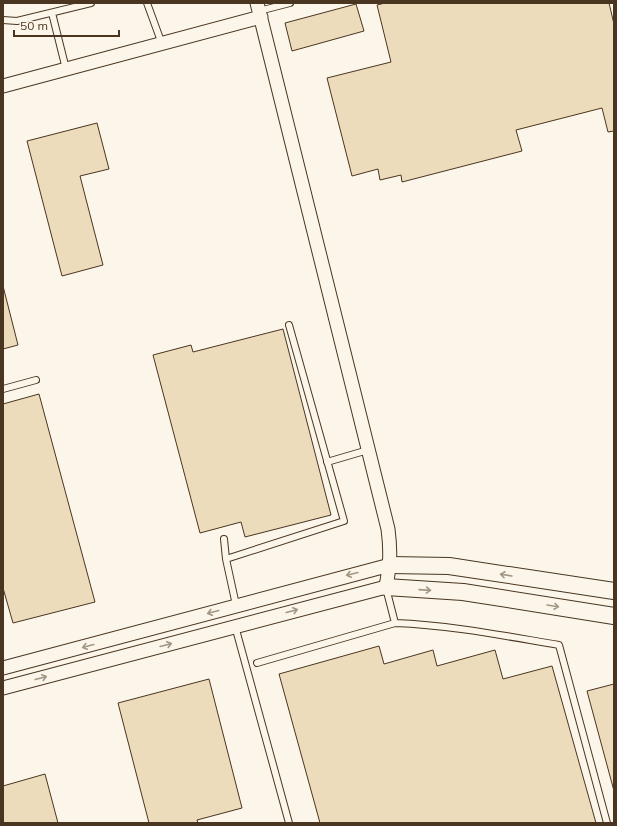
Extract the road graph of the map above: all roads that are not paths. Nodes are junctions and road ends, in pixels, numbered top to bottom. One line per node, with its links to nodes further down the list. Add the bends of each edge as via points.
1 (91, 3): 5 (lane)
2 (147, 3): 7 (lane)
3 (290, 3): 4 (lane)
4 (259, 11): 7 (street); 13 (street)
5 (52, 13): 6 (lane, via 17,21); 8 (lane)
6 (3, 20)
7 (162, 44): 8 (street)
8 (66, 70): 9 (street)
9 (3, 86)
10 (289, 325): 14 (lane)
11 (36, 380): 12 (lane)
12 (3, 389)
13 (369, 449): 14 (lane); 17 (street, via 388,528)
14 (328, 462): 16 (lane, via 344,521)
15 (224, 539): 16 (lane)
16 (226, 559): 20 (lane)
17 (390, 565): 18 (street); 19 (street, one-way to 17, via 449,566); 20 (street, one-way to 20)
18 (386, 587): 21 (street, one-way to 21, via 463,592); 22 (lane); 23 (street, one-way to 18)
19 (614, 591)
20 (236, 606): 25 (street, one-way to 25)
21 (614, 616)
22 (395, 623): 24 (lane); 28 (lane, via 559,644)
23 (235, 626): 26 (street, one-way to 23); 27 (lane)
24 (257, 663)
25 (3, 668)
26 (3, 688)
27 (288, 823)
28 (607, 823)

